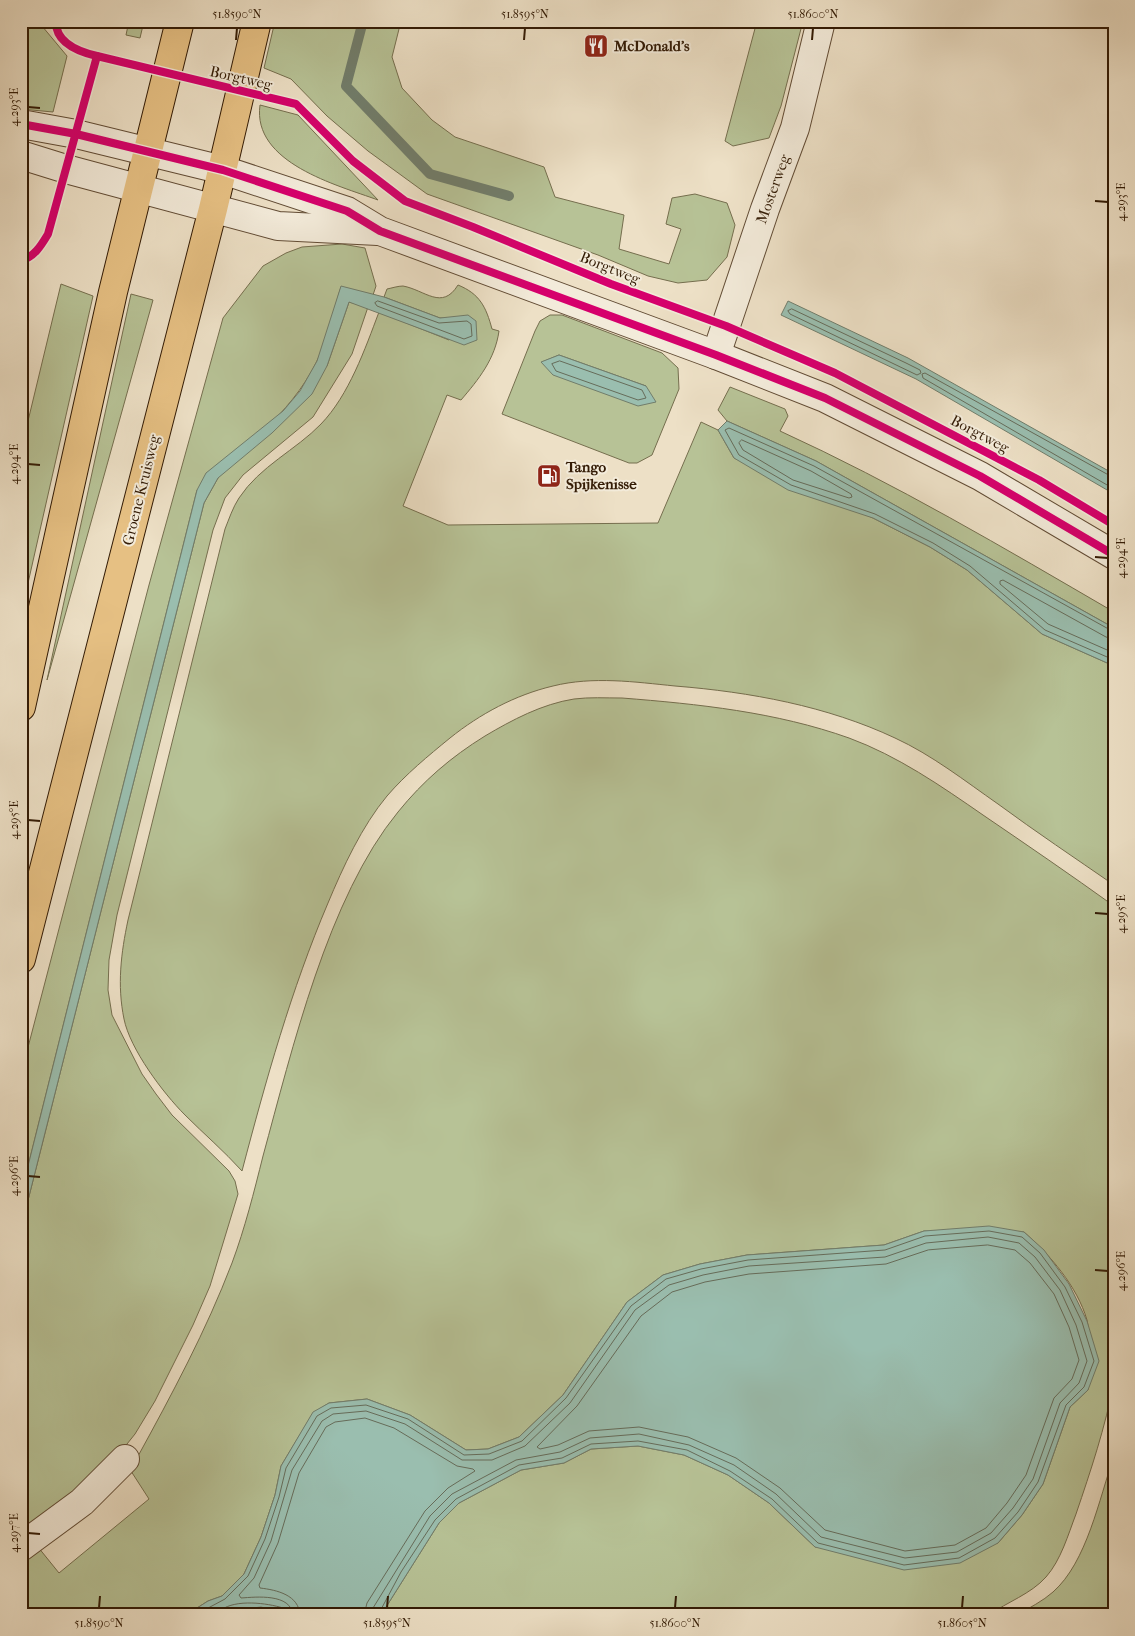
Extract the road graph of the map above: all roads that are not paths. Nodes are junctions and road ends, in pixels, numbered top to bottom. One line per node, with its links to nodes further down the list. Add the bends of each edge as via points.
1 (180, 21): 5 (main road)
2 (257, 21): 7 (main road, Groene Kruisweg)
3 (822, 21): 11 (street, Mosterweg, via 795,128)
4 (21, 124): 5 (street)
5 (147, 152): 7 (street); 8 (main road)
6 (21, 155): 8 (street)
7 (223, 170): 9 (main road, Groene Kruisweg); 10 (street, via 347,211)
8 (138, 189): 9 (street); 13 (main road)
9 (213, 209): 10 (street, via 278,226); 14 (main road, Groene Kruisweg)
10 (380, 231): 11 (street)
11 (716, 354): 12 (street, via 825,398 980,476)
12 (1114, 555)
13 (21, 707)
14 (21, 959)
15 (125, 1459): 16 (street, via 82,1502)
16 (21, 1547)

